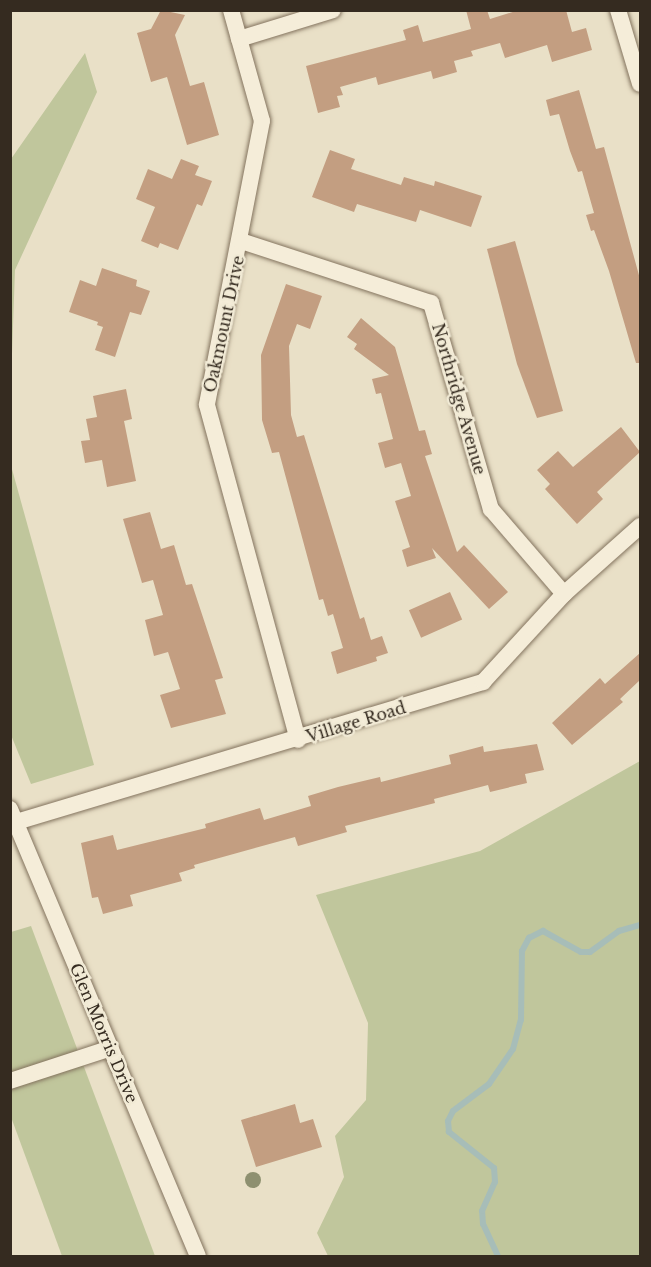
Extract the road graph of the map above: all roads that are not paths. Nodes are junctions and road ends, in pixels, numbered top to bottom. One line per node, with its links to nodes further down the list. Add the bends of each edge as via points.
1 (231, 10): 4 (street, Oakmount Drive)
2 (333, 10): 4 (street)
3 (618, 10): 5 (street)
4 (238, 39): 6 (street, Oakmount Drive, via 262,121)
5 (640, 84)
6 (242, 241): 8 (street, Northridge Avenue, via 431,303 491,509); 9 (street, Oakmount Drive, via 207,405)
7 (640, 526): 8 (street, Village Road)
8 (564, 594): 9 (street, Village Road, via 483,682)
9 (298, 740): 10 (street, Village Road)
10 (13, 815): 11 (street, Glen Morris Drive)
11 (111, 1048): 12 (street); 13 (street, Glen Morris Drive)
12 (10, 1081)
13 (198, 1257)

